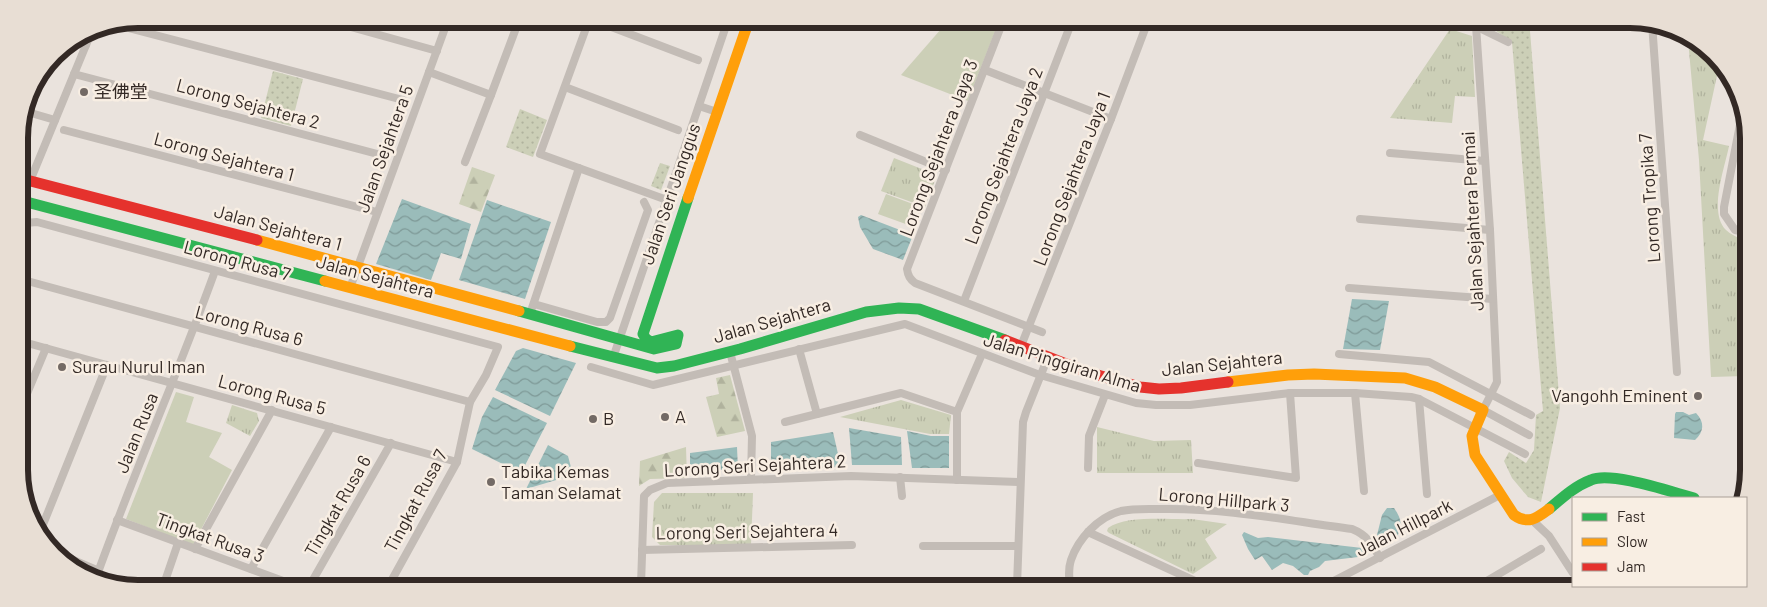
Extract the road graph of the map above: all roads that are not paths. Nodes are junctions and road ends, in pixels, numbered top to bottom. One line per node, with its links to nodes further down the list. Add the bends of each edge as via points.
1 (128, 28): 27 (street)
2 (355, 28): 19 (street)
3 (445, 28): 19 (street, Jalan Sejahtera 5)
4 (515, 28): 26 (street)
5 (586, 28): 24 (street)
6 (614, 28): 20 (street)
7 (725, 28): 28 (street, Jalan Seri Janggus)
8 (746, 28): 29 (main road, Jalan Seri Janggus)
9 (1000, 28): 21 (street, Lorong Sejahtera Jaya 3)
10 (1069, 28): 25 (street, Lorong Sejahtera Jaya 2)
11 (1146, 28): 31 (street, Lorong Sejahtera Jaya 1)
12 (1476, 28): 39 (street, Jalan Sejahtera Permai)
13 (1480, 28): 16 (street)
14 (1652, 30): 81 (street, Lorong Tropika 7)
15 (88, 40): 18 (street, Jalan Sejahtera 1)
16 (1508, 42)
17 (82, 43): 18 (street)
18 (86, 45): 23 (street, Jalan Sejahtera 1)
19 (437, 50): 22 (street, Jalan Sejahtera 5)
20 (698, 60)
21 (985, 70): 25 (street); 42 (street, Lorong Sejahtera Jaya 3)
22 (429, 72): 26 (street); 48 (street, Jalan Sejahtera 5)
23 (74, 74): 32 (street, Jalan Sejahtera 1); 38 (street, Lorong Sejahtera 2)
24 (565, 87): 34 (street); 41 (street, via 540,154)
25 (1044, 93): 31 (street); 61 (street, Lorong Sejahtera Jaya 2)
26 (491, 95): 40 (street)
27 (403, 100)
28 (699, 106): 29 (street); 45 (street, Jalan Seri Janggus)
29 (717, 112): 68 (main road, Jalan Seri Janggus, via 643,334 651,342 678,336)
30 (30, 113): 32 (street)
31 (1112, 119): 64 (street, Lorong Sejahtera Jaya 1)
32 (55, 120): 43 (street, Jalan Sejahtera 1)
33 (64, 130): 48 (street, Lorong Sejahtera 1)
34 (678, 130)
35 (1739, 130): 52 (street, via 1724,214 1735,230)
36 (860, 135): 42 (street)
37 (1390, 152): 39 (street)
38 (385, 156)
39 (1485, 161): 51 (street, Jalan Sejahtera Permai)
40 (465, 162)
41 (579, 168): 45 (street); 62 (street)
42 (946, 170): 61 (street, Lorong Sejahtera Jaya 3, via 907,269 915,283)
43 (28, 173)
44 (28, 180): 54 (main road, Jalan Sejahtera 1)
45 (667, 200): 55 (street, Jalan Seri Janggus)
46 (28, 202): 58 (main road, Jalan Sejahtera)
47 (644, 202): 53 (street, via 648,210)
48 (377, 212): 54 (street, Jalan Sejahtera 5)
49 (1360, 219): 51 (street)
50 (28, 224): 56 (street, Lorong Rusa 7, via 37,222)
51 (1490, 230): 60 (street, Jalan Sejahtera Permai)
52 (1740, 231)
53 (629, 265): 55 (street); 62 (street, via 606,322)
54 (358, 266): 58 (street, Jalan Sejahtera 5); 62 (main road, Jalan Sejahtera 1)
55 (644, 270): 66 (street, Jalan Seri Janggus)
56 (215, 271): 63 (street, Jalan Rusa); 70 (street, Lorong Rusa 7)
57 (28, 281): 63 (street, Lorong Rusa 6)
58 (350, 288): 77 (main road, Jalan Sejahtera)
59 (1349, 288): 60 (street)
60 (1493, 299): 87 (street, Jalan Sejahtera Permai, via 1497,382)
61 (964, 301): 64 (street)
62 (532, 309): 66 (main road, Jalan Sejahtera 1)
63 (195, 327): 83 (street, Jalan Rusa); 90 (street, Lorong Rusa 6)
64 (1029, 327): 65 (street); 69 (street, Lorong Sejahtera Jaya 1)
65 (1042, 332)
66 (620, 340): 68 (main road, Jalan Sejahtera 1, via 654,349); 77 (street, Jalan Seri Janggus)
67 (28, 343): 71 (street, Lorong Rusa 5)
68 (676, 344)
69 (1021, 346): 73 (main road, Jalan Sejahtera, via 919,309 902,307 866,312); 76 (main road, Jalan Sejahtera)
70 (498, 347): 90 (street, Tingkat Rusa 7)
71 (46, 348): 78 (street, Lorong Rusa 5); 84 (street)
72 (799, 349): 74 (street, Jalan Pinggiran Alma, via 905,324); 79 (street, Jalan Pinggiran Alma); 94 (street)
73 (730, 352): 77 (main road, Jalan Sejahtera, via 657,368); 79 (street)
74 (982, 354): 82 (street, Jalan Pinggiran Alma); 93 (street)
75 (1339, 354): 87 (street, via 1429,362)
76 (1048, 357): 82 (street); 92 (main road, Jalan Sejahtera, via 1106,378 1159,389 1288,375 1405,378 1435,387)
77 (612, 358)
78 (107, 365): 83 (street, Lorong Rusa 5); 116 (street)
79 (733, 365): 80 (street, Jalan Pinggiran Alma, via 652,385); 106 (street, via 752,436)
80 (591, 367)
81 (1677, 372)
82 (1040, 375): 88 (street, Jalan Pinggiran Alma); 108 (street, via 1023,422)
83 (173, 383): 91 (street, Lorong Rusa 5); 114 (street, Jalan Rusa)
84 (28, 390)
85 (1290, 393): 86 (street, Jalan Pinggiran Alma); 88 (street, Jalan Pinggiran Alma, via 1156,406); 103 (street, via 1296,478)
86 (1355, 393): 89 (street, Jalan Pinggiran Alma, via 1388,394); 109 (street)
87 (1491, 394): 92 (street, Jalan Sejahtera Permai); 95 (street)
88 (1104, 395): 104 (street, via 1089,436)
89 (1419, 400): 98 (street, Jalan Pinggiran Alma); 110 (street)
90 (470, 402): 102 (street, Tingkat Rusa 7)
91 (272, 410): 97 (street, Lorong Rusa 5); 122 (street)
92 (1483, 410): 98 (main road); 99 (street, Jalan Sejahtera)
93 (957, 412): 94 (street, via 901,393); 107 (street)
94 (817, 414): 96 (street)
95 (1531, 415)
96 (784, 422)
97 (331, 426): 100 (street, Lorong Rusa 5); 126 (street)
98 (1475, 428): 101 (street, Jalan Pinggiran Alma); 111 (main road, via 1472,436 1475,455)
99 (1529, 435)
100 (391, 443): 102 (street, Lorong Rusa 5); 136 (street, Tingkat Rusa 6)
101 (1525, 454)
102 (457, 462): 137 (street, Tingkat Rusa 7)
103 (1198, 463)
104 (1088, 468)
105 (900, 477): 106 (street, Lorong Seri Sejahtera 2); 107 (street, Lorong Seri Sejahtera 2); 112 (street)
106 (751, 479): 124 (street, Lorong Seri Sejahtera 2, via 666,483 650,490 644,496)
107 (957, 480): 108 (street, Lorong Seri Sejahtera 2)
108 (1020, 482): 121 (street)
109 (1364, 491)
110 (1427, 494)
111 (1500, 495): 115 (main road, via 1518,518); 125 (street, Jalan Hillpark)
112 (902, 496)
113 (1690, 497): 115 (main road, via 1602,477 1576,487)
114 (117, 520): 118 (street, Tingkat Rusa 3); 128 (street, Jalan Rusa)
115 (1532, 520): 127 (street, via 1549,536)
116 (43, 525)
117 (1088, 532): 125 (street, Lorong Hillpark 3, via 1120,511 1198,509 1352,529 1370,539); 130 (street, Lorong Hillpark 3, via 1070,561); 131 (street)
118 (178, 543): 122 (street, Tingkat Rusa 3); 134 (street)
119 (852, 545): 124 (street, Lorong Seri Sejahtera 4)
120 (923, 546): 121 (street)
121 (1018, 546): 129 (street)
122 (195, 549): 126 (street, Tingkat Rusa 3)
123 (1541, 549): 133 (street)
124 (642, 550): 138 (street, Lorong Seri Sejahtera 2)
125 (1380, 558): 132 (street, Jalan Hillpark)
126 (250, 569): 135 (street, Tingkat Rusa 3)
127 (1572, 571)
128 (99, 572)
129 (1017, 579)
130 (1069, 579)
131 (1191, 579)
132 (1339, 579)
133 (1491, 579)
134 (165, 580)
135 (280, 580)
136 (313, 580)
137 (392, 580)
138 (641, 580)

